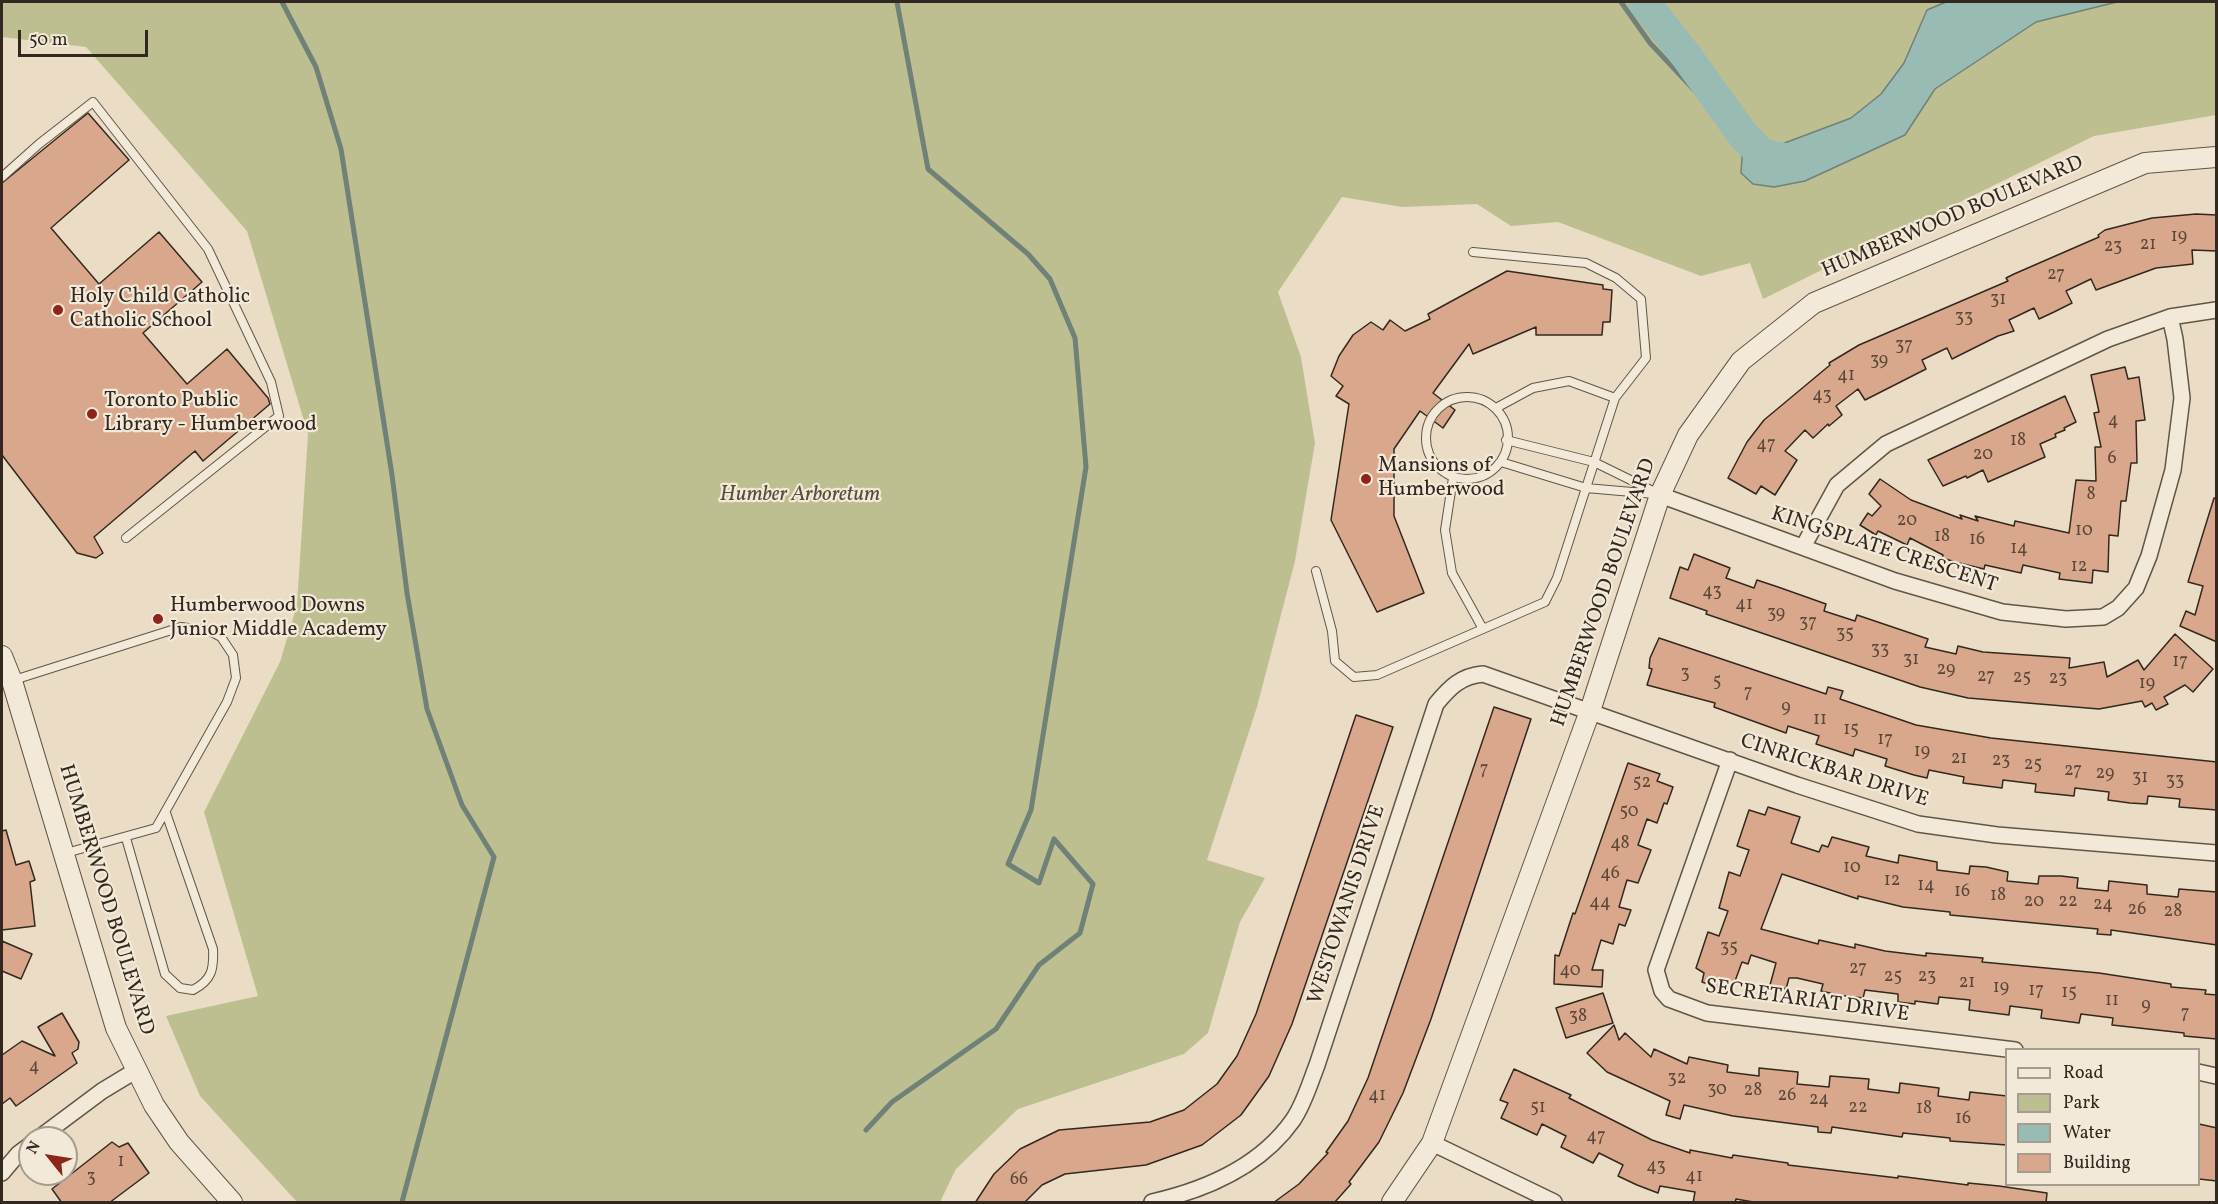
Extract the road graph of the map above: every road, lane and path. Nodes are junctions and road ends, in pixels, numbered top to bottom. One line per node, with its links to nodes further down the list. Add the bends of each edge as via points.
1 (2217, 157): 13 (street, HUMBERWOOD BOULEVARD, via 2145,163 1814,303 1741,361 1688,435)
2 (2, 177): 14 (lane, via 93,102 208,249 271,382 279,416)
3 (1473, 252): 6 (lane, via 1586,263 1616,278 1641,299 1646,358)
4 (2217, 310): 5 (street)
5 (2170, 317): 15 (street, via 2108,339 1886,444 1837,485); 15 (street, KINGSPLATE CRESCENT, via 2182,398 2173,470 2149,556 2136,588 2118,608 2103,617 2066,619 2002,612 1895,581)
6 (1615, 398): 7 (lane, via 1569,381 1533,388); 10 (lane)
7 (1496, 408): 8 (lane, via 1508,431); 11 (lane, via 1484,399 1463,396 1438,407 1424,438 1430,459)
8 (1506, 440): 9 (lane); 10 (lane)
9 (1501, 462): 11 (lane, via 1473,479); 12 (lane)
10 (1594, 462): 12 (lane); 13 (lane)
11 (1453, 478): 17 (lane, via 1445,530 1452,573)
12 (1586, 488): 13 (lane); 17 (lane, via 1557,578 1545,602)
13 (1660, 495): 15 (street, KINGSPLATE CRESCENT); 20 (street, HUMBERWOOD BOULEVARD)
14 (126, 538)
15 (1803, 547)
16 (1316, 572): 17 (lane, via 1332,631 1335,661 1354,677 1377,675)
17 (1483, 629)
18 (2, 656): 19 (street, HUMBERWOOD BOULEVARD)
19 (12, 681): 22 (lane, via 182,627 210,631 221,637 233,655 236,678 227,702); 24 (street, HUMBERWOOD BOULEVARD)
20 (1590, 711): 21 (street, CINRICKBAR DRIVE); 31 (street, HUMBERWOOD BOULEVARD); 35 (street, WESTOWANIS DRIVE, via 1483,674 1469,676 1449,689 1436,704 1317,1065 1294,1119 1257,1156 1233,1173 1192,1193)
21 (1730, 760): 25 (street, CINRICKBAR DRIVE, via 1918,824 1997,835); 26 (street, SECRETARIAT DRIVE, via 1656,970 1662,991 1669,999 1723,1016)
22 (166, 813): 23 (lane, via 156,828); 23 (lane, via 213,949 209,978 193,990 180,988 165,974)
23 (126, 838): 24 (lane)
24 (66, 853): 27 (street, HUMBERWOOD BOULEVARD, via 116,1028)
25 (2217, 853)
26 (2005, 1049)
27 (135, 1071): 30 (street); 34 (street, HUMBERWOOD BOULEVARD, via 179,1142)
28 (2200, 1072): 29 (street)
29 (2217, 1076)
30 (55, 1126)
31 (1432, 1143): 36 (street, HUMBERWOOD BOULEVARD); 37 (street)
32 (18, 1154): 33 (street)
33 (2, 1173)
34 (232, 1203)
35 (1152, 1203)
36 (1392, 1203)
37 (1554, 1203)

